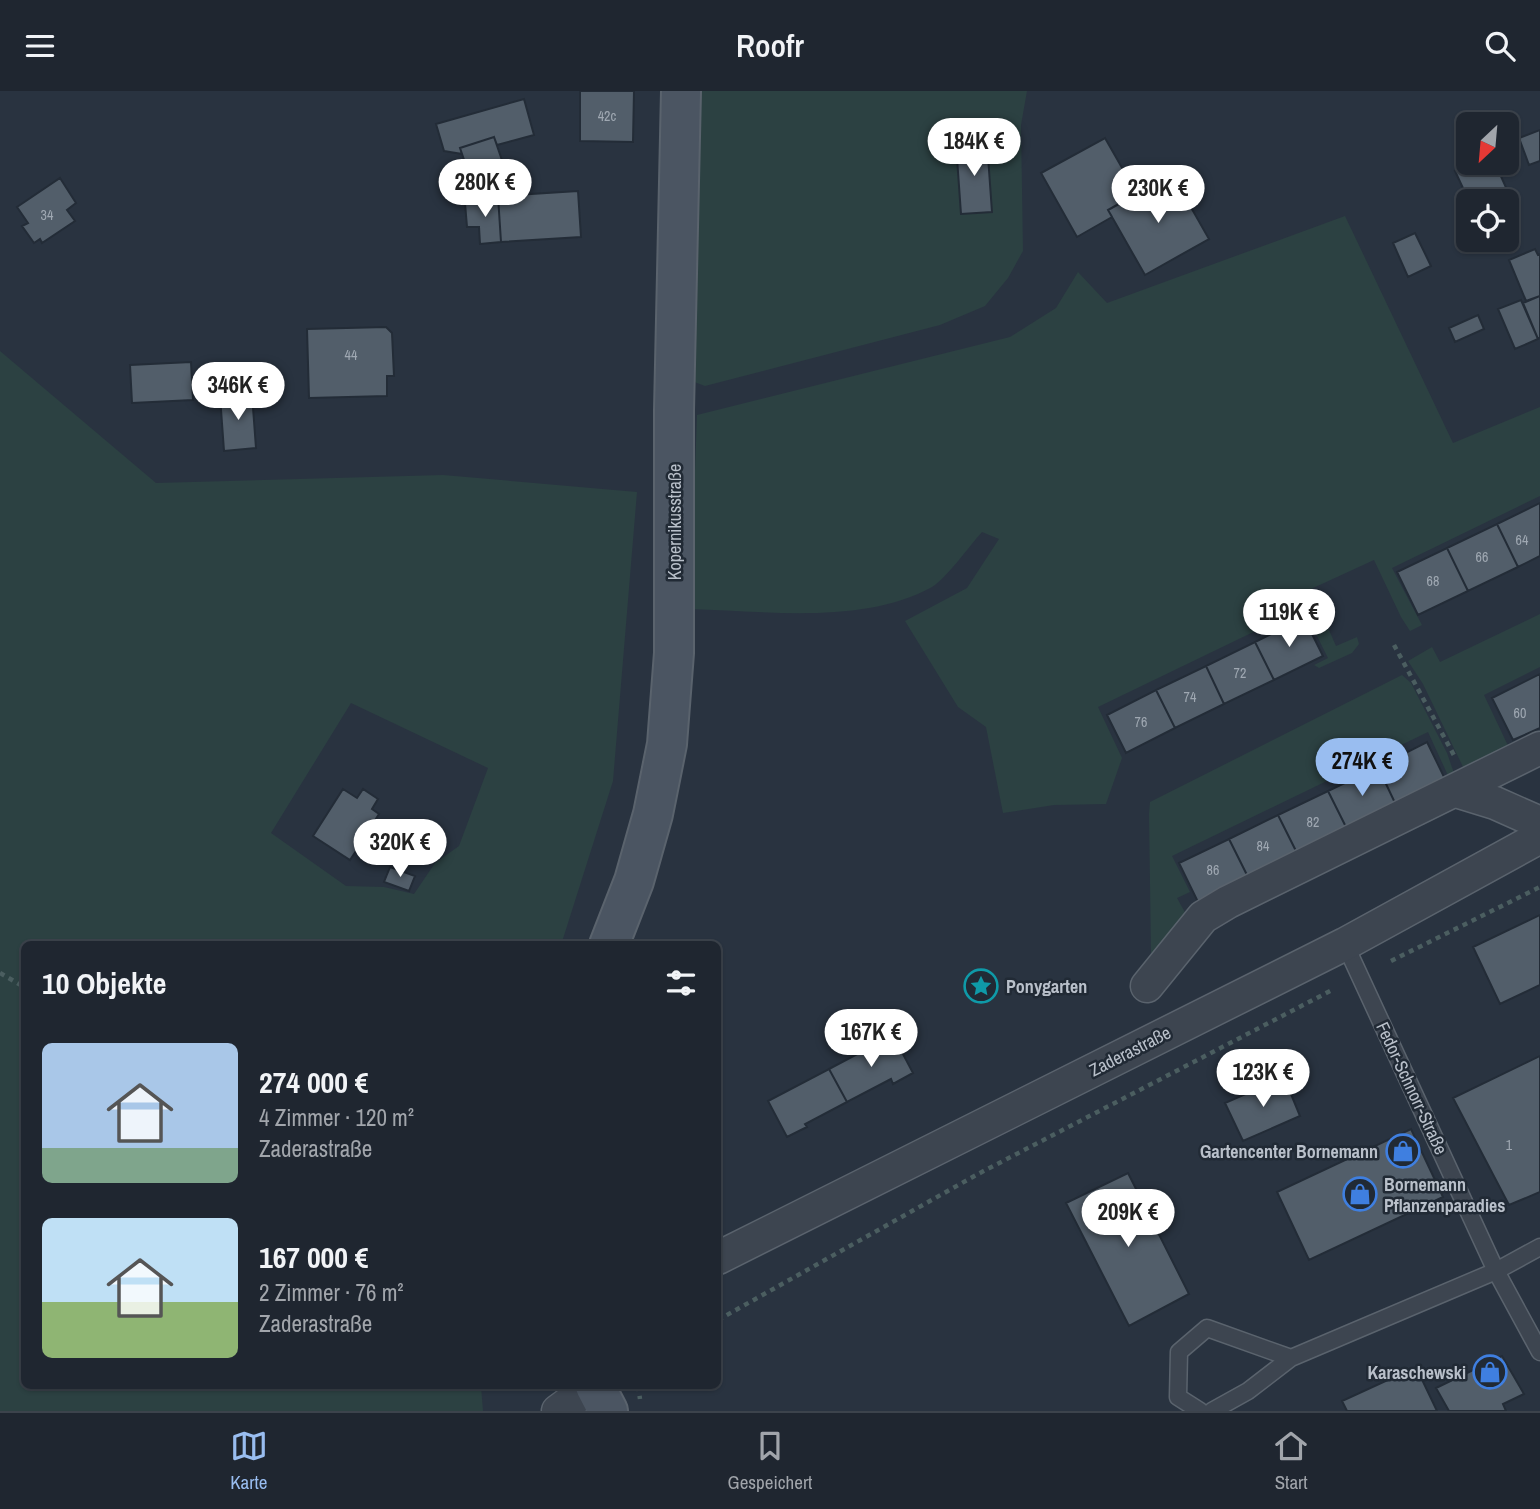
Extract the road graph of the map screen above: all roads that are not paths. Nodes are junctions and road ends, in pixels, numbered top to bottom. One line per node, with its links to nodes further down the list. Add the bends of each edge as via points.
1 (681, 91): 6 (street, Kopernikusstraße, via 674,653 667,744 638,867)
2 (1540, 748): 3 (street)
3 (1456, 791): 4 (street); 8 (street, via 1203,917)
4 (1540, 824)
5 (1540, 837): 7 (street, Zaderastraße)
6 (610, 941)
7 (1345, 944): 10 (street, Zaderastraße); 11 (lane, Fedor-Schnorr-Straße)
8 (1146, 986)
9 (1540, 1247): 11 (lane)
10 (721, 1256)
11 (1496, 1271): 12 (lane, Fedor-Schnorr-Straße); 13 (lane)
12 (1540, 1352)
13 (1292, 1357): 18 (lane, via 1207,1328 1179,1352 1178,1397); 19 (lane, via 1248,1391)
14 (590, 1389): 16 (street)
15 (596, 1389): 17 (street)
16 (558, 1411)
17 (608, 1411)
18 (1199, 1411)
19 (1212, 1411)

